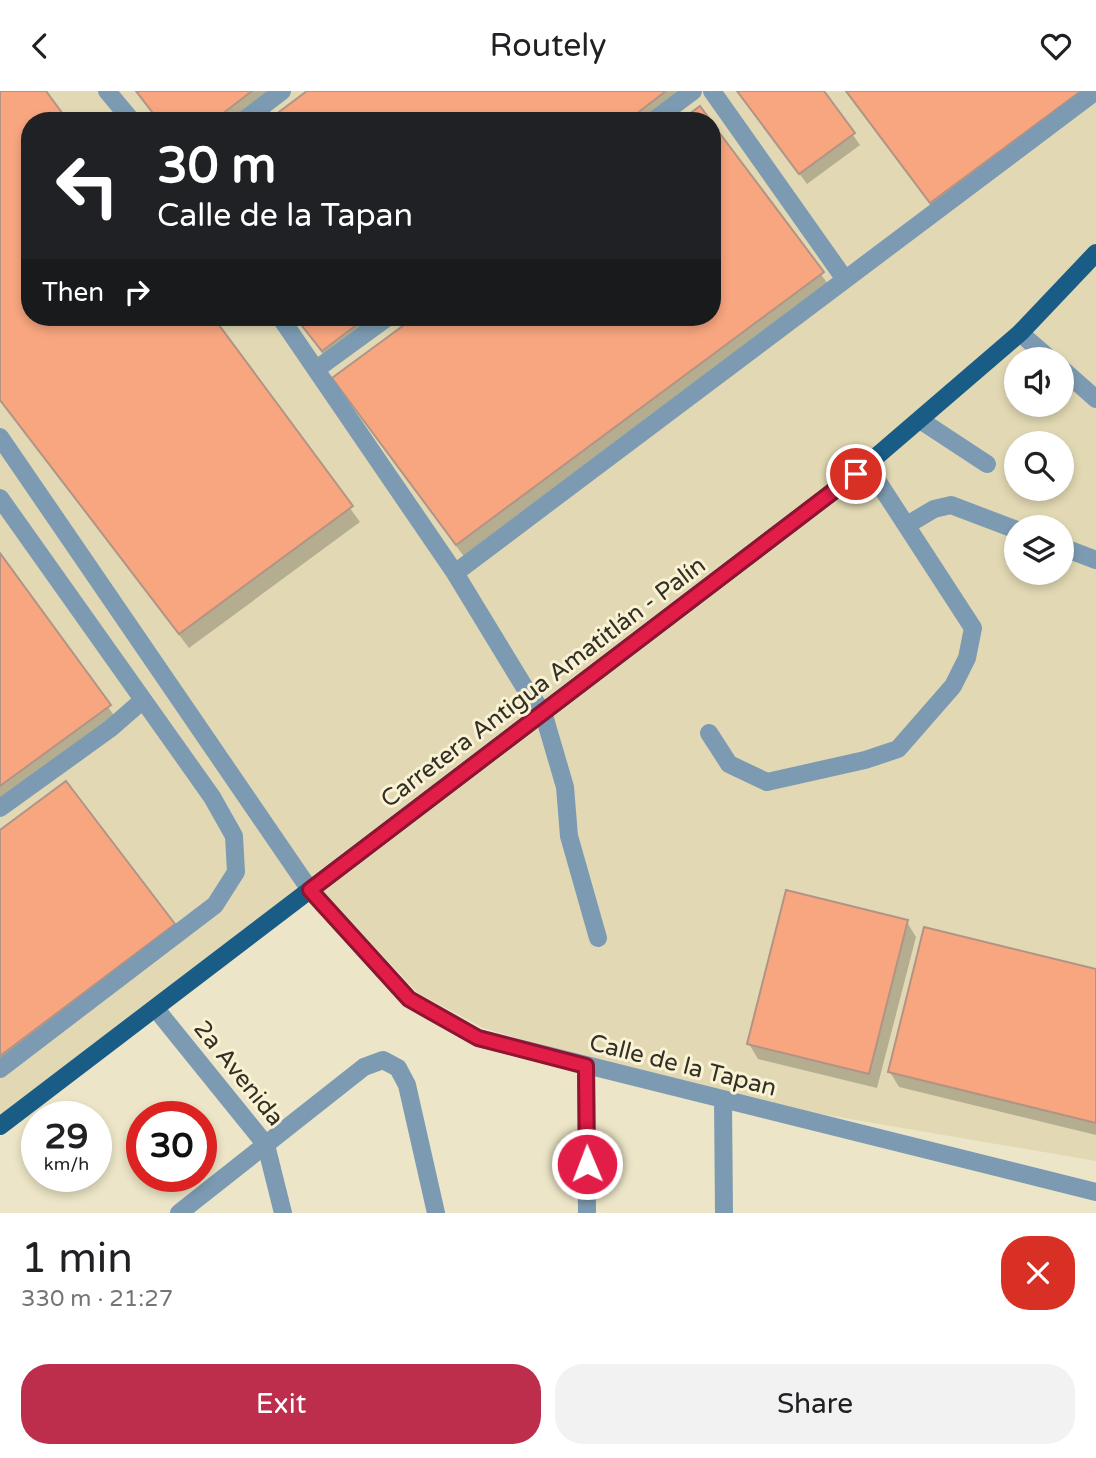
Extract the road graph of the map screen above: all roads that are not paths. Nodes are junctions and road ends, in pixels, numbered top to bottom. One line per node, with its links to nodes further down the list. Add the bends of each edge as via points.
1 (107, 91): 6 (street)
2 (282, 91): 7 (street)
3 (693, 91): 8 (street)
4 (712, 91): 10 (street)
5 (1096, 91): 10 (street)
6 (124, 112)
7 (255, 112)
8 (665, 112)
9 (1096, 253): 13 (main road, Carretera Antigua Amatitlán - Palín)
10 (844, 278): 27 (street)
11 (287, 326): 15 (street)
12 (376, 326): 15 (street)
13 (1020, 333): 14 (street); 18 (main road, Carretera Antigua Amatitlán - Palín)
14 (1036, 347)
15 (318, 368): 27 (street)
16 (1074, 380): 17 (street)
17 (1096, 399)
18 (920, 421): 20 (street); 21 (main road, Carretera Antigua Amatitlán - Palín)
19 (0, 437): 32 (street, Calle de la Tapan)
20 (988, 464)
21 (867, 465): 23 (street); 29 (main road, Carretera Antigua Amatitlán - Palín)
22 (2, 503): 28 (street)
23 (908, 525): 24 (street, via 934,509 951,505); 30 (street, via 973,628 967,658 932,714 898,748 866,760 767,782 729,764)
24 (1004, 525)
25 (1074, 552): 26 (street)
26 (1096, 560)
27 (455, 573): 29 (street)
28 (143, 700): 31 (street); 36 (street, via 212,797 234,837 236,872 215,905)
29 (543, 712): 32 (main road, Carretera Antigua Amatitlán - Palín); 33 (street, via 565,787 569,835)
30 (709, 733)
31 (0, 807)
32 (310, 890): 34 (main road, Carretera Antigua Amatitlán - Palín); 35 (street, Calle de la Tapan, via 409,999 478,1038)
33 (598, 937)
34 (156, 1009): 38 (main road, Carretera Antigua Amatitlán - Palín); 39 (street, 2a Avenida)
35 (586, 1066): 37 (street, Calle de la Tapan); 44 (street)
36 (0, 1069)
37 (723, 1101): 40 (street, Calle de la Tapan); 45 (street)
38 (0, 1126)
39 (266, 1145): 41 (street); 42 (street, 2a Avenida); 43 (street, via 364,1067 390,1062 407,1085)
40 (1096, 1192)
41 (179, 1213)
42 (283, 1213)
43 (436, 1213)
44 (587, 1213)
45 (724, 1213)

